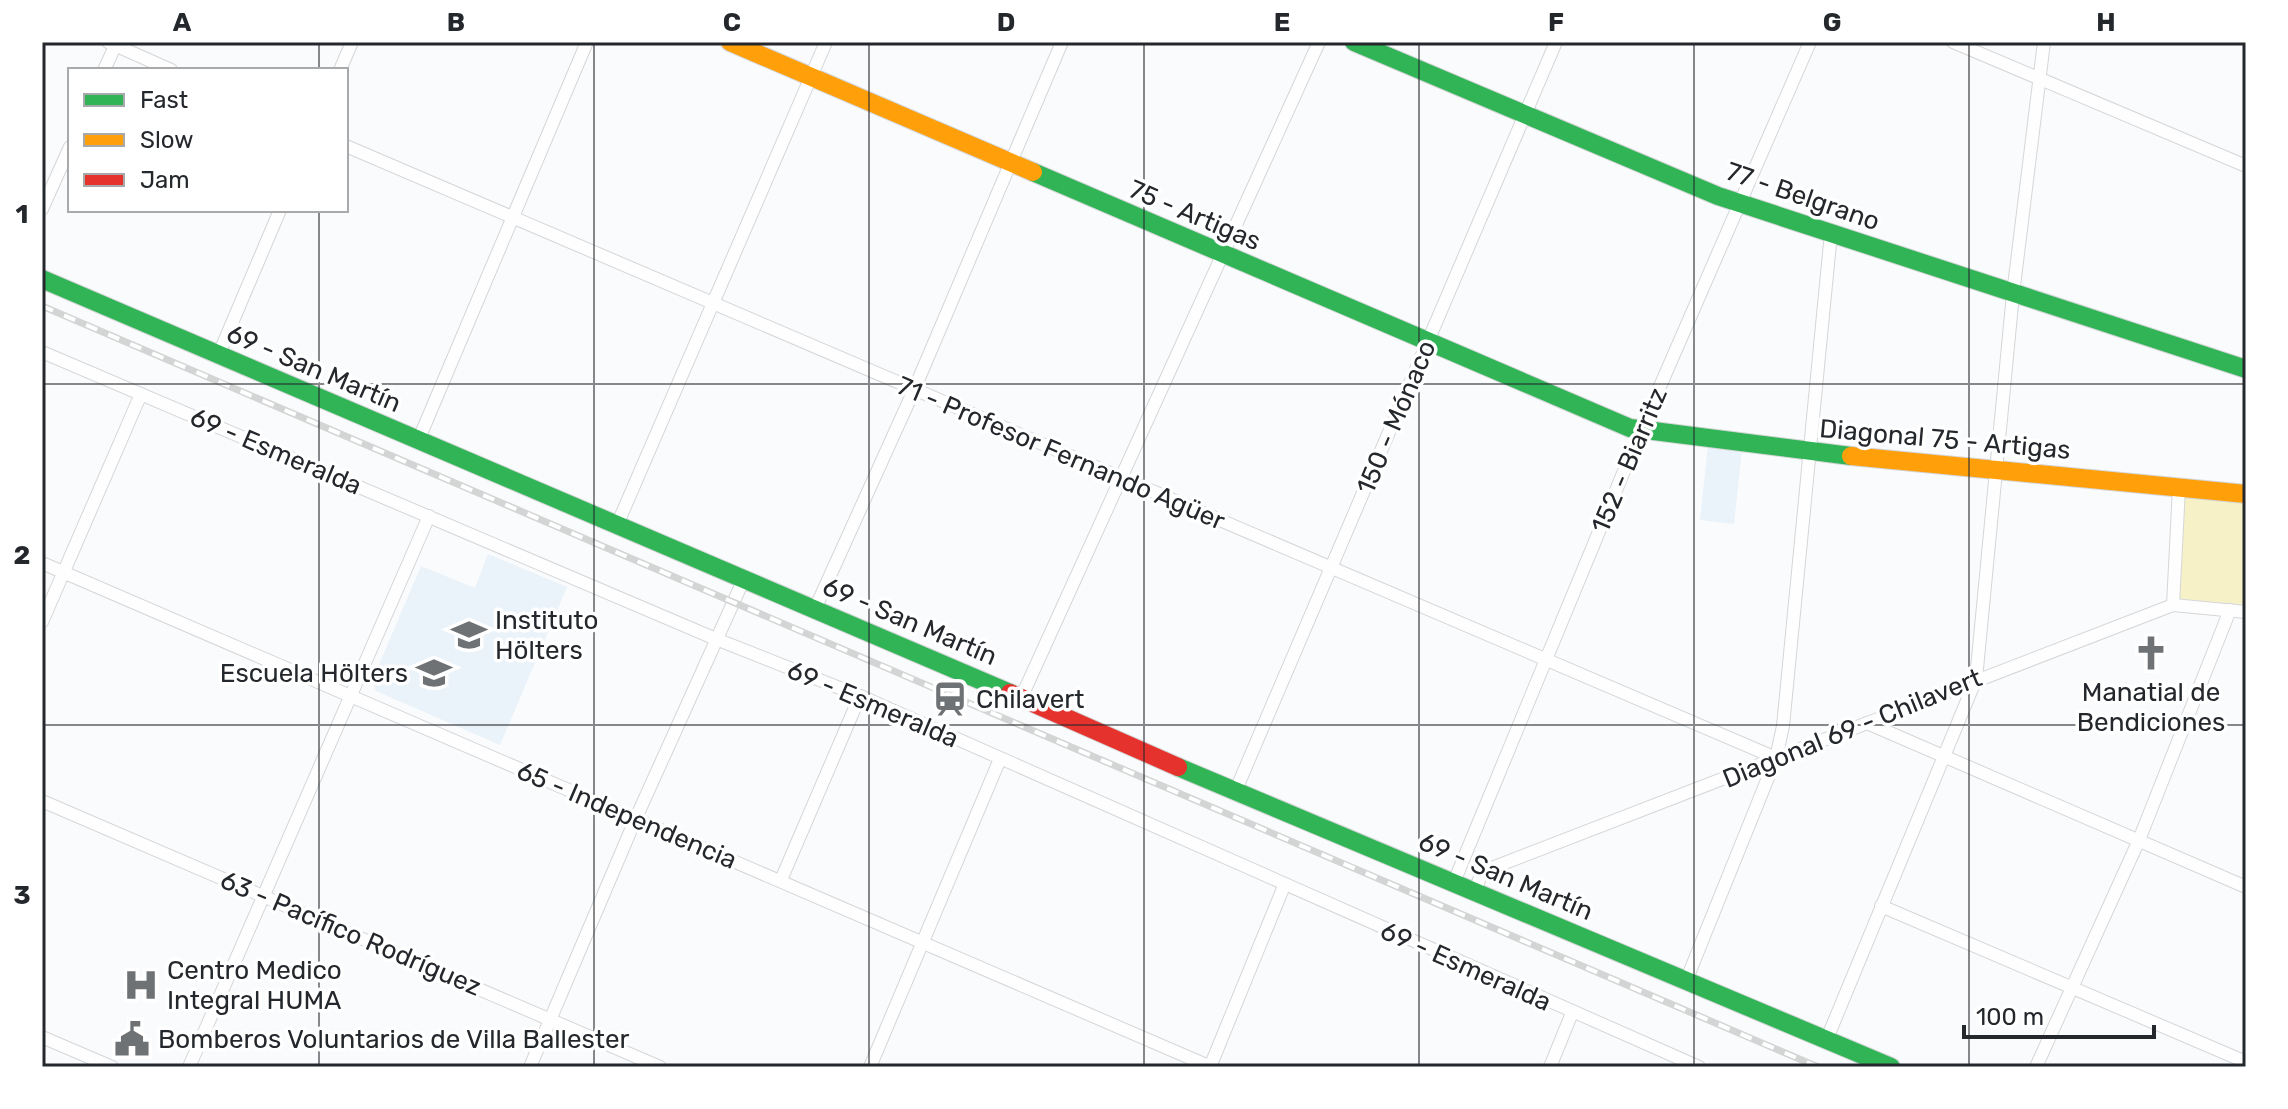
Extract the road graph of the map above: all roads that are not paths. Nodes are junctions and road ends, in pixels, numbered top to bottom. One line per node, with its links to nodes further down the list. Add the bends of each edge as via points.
1 (352, 42): 15 (street)
2 (587, 42): 26 (street)
3 (730, 42): 16 (street, 75 - Artigas)
4 (826, 42): 16 (street)
5 (1062, 42): 21 (street)
6 (1319, 42): 28 (street)
7 (1354, 42): 18 (street, 77 - Belgrano)
8 (1556, 42): 18 (street, 150 - Mónaco)
9 (1810, 42): 23 (street, 152 - Biarritz)
10 (1953, 42): 17 (street)
11 (2044, 42): 17 (street)
12 (113, 43): 13 (street); 14 (street)
13 (105, 68)
14 (167, 68)
15 (341, 68)
16 (810, 77): 21 (street, 75 - Artigas); 31 (street)
17 (2037, 78): 22 (street); 30 (street)
18 (1525, 115): 23 (street, 77 - Belgrano); 32 (street, 150 - Mónaco)
19 (348, 147): 26 (street, 71 - Profesor Fernando Agüer)
20 (68, 151): 24 (street)
21 (1011, 164): 28 (street, 75 - Artigas); 36 (street)
22 (2246, 166)
23 (1740, 204): 27 (street, 77 - Belgrano); 38 (street, 152 - Biarritz)
24 (42, 209)
25 (279, 212): 34 (street)
26 (514, 216): 31 (street, 71 - Profesor Fernando Agüer); 39 (street)
27 (1831, 233): 30 (street, 77 - Belgrano); 40 (street)
28 (1220, 254): 32 (street, 75 - Artigas); 42 (street)
29 (42, 279): 34 (street, 69 - San Martín)
30 (2013, 294): 35 (street, 77 - Belgrano); 41 (street)
31 (712, 302): 36 (street, 71 - Profesor Fernando Agüer); 47 (street)
32 (1428, 342): 38 (street, 75 - Artigas); 49 (street, 150 - Mónaco)
33 (42, 352): 37 (street, 69 - Esmeralda)
34 (218, 356): 39 (street, 69 - San Martín)
35 (2246, 369)
36 (914, 390): 42 (street, 71 - Profesor Fernando Agüer); 53 (street)
37 (141, 394): 46 (street, 69 - Esmeralda); 50 (street)
38 (1641, 430): 40 (street, Diagonal 75 - Artigas); 58 (street, 152 - Biarritz)
39 (418, 441): 47 (street, 69 - San Martín)
40 (1811, 452): 41 (street, Diagonal 75 - Artigas); 64 (street)
41 (1995, 469): 44 (street, Diagonal 75 - Artigas); 59 (street)
42 (1121, 480): 49 (street, 71 - Profesor Fernando Agüer); 61 (street)
43 (2246, 483): 45 (street)
44 (2179, 487): 45 (street, Diagonal 75 - Artigas); 52 (street)
45 (2246, 494)
46 (429, 516): 57 (street, 69 - Esmeralda); 62 (street)
47 (617, 525): 51 (street, 69 - San Martín)
48 (42, 563): 50 (street, 65 - Independencia)
49 (1331, 566): 58 (street, 71 - Profesor Fernando Agüer); 67 (street, 150 - Mónaco)
50 (64, 572): 56 (street); 62 (street, 65 - Independencia)
51 (743, 581): 53 (street, 69 - San Martín); 57 (street)
52 (2173, 605): 54 (street, Diagonal 69 - Chilavert); 59 (street, Diagonal 69 - Chilavert)
53 (815, 609): 61 (street, 69 - San Martín)
54 (2230, 610): 55 (street, Diagonal 69 - Chilavert); 70 (street)
55 (2246, 612)
56 (42, 622)
57 (716, 639): 60 (street, 69 - Esmeralda); 69 (street)
58 (1545, 659): 64 (street, 71 - Profesor Fernando Agüer); 72 (street, 152 - Biarritz)
59 (1976, 679): 63 (street, Diagonal 69 - Chilavert); 65 (street)
60 (860, 696): 66 (street, 69 - Esmeralda); 71 (street)
61 (1022, 696): 67 (street, 69 - San Martín)
62 (351, 698): 69 (street, 65 - Independencia); 76 (street)
63 (1867, 723): 64 (street, Diagonal 69 - Chilavert); 65 (street)
64 (1776, 758): 75 (street, Diagonal 69 - Chilavert, via 1489,869); 79 (street)
65 (1944, 758): 70 (street); 77 (street)
66 (1000, 759): 73 (street, 69 - Esmeralda); 78 (street)
67 (1235, 792): 72 (street, 69 - San Martín)
68 (42, 801): 76 (street, 63 - Pacífico Rodríguez)
69 (636, 818): 71 (street, 65 - Independencia); 82 (street)
70 (2139, 840): 74 (street); 80 (street)
71 (781, 880): 78 (street, 65 - Independencia)
72 (1454, 882): 75 (street, 69 - San Martín)
73 (1284, 886): 81 (street, 69 - Esmeralda); 91 (street)
74 (2246, 887)
75 (1475, 891): 79 (street, 69 - San Martín)
76 (265, 896): 82 (street, 63 - Pacífico Rodríguez); 87 (street)
77 (1881, 906): 80 (street); 84 (street)
78 (924, 943): 90 (street); 91 (street, 65 - Independencia)
79 (1686, 981): 84 (street, 69 - San Martín)
80 (2073, 988): 85 (street); 95 (street)
81 (1572, 1013): 92 (street); 93 (street, 69 - Esmeralda)
82 (551, 1020): 88 (street); 89 (street, 63 - Pacífico Rodríguez)
83 (42, 1037): 86 (street)
84 (1826, 1041): 94 (street, 69 - San Martín)
85 (2246, 1062)
86 (112, 1067)
87 (189, 1067)
88 (530, 1067)
89 (660, 1067)
90 (870, 1067)
91 (1211, 1067)
92 (1550, 1067)
93 (1699, 1067)
94 (1891, 1067)
95 (2036, 1067)

